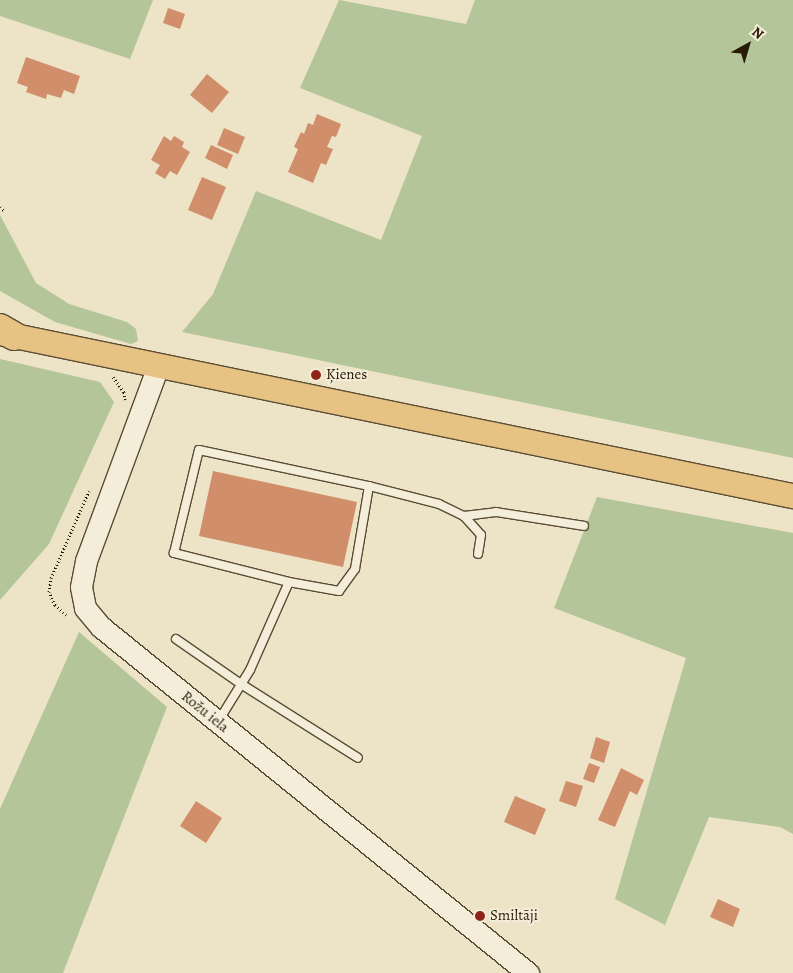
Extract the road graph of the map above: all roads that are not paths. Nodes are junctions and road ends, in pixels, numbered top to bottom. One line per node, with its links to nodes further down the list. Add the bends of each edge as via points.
1 (5, 333): 2 (main road)
2 (158, 366): 4 (main road); 11 (street, Rožu iela, via 86,561 81,586 85,608 101,627)
3 (369, 486): 5 (lane, via 439,504); 8 (lane, via 355,569 340,591); 8 (lane, via 199,450 174,553)
4 (793, 496)
5 (464, 516): 6 (lane, via 496,512); 7 (lane, via 481,535)
6 (584, 526)
7 (478, 554)
8 (289, 582): 10 (lane)
9 (176, 639): 10 (lane)
10 (241, 684): 11 (lane); 12 (lane)
11 (218, 722): 13 (street, Rožu iela)
12 (358, 758)
13 (528, 973)

